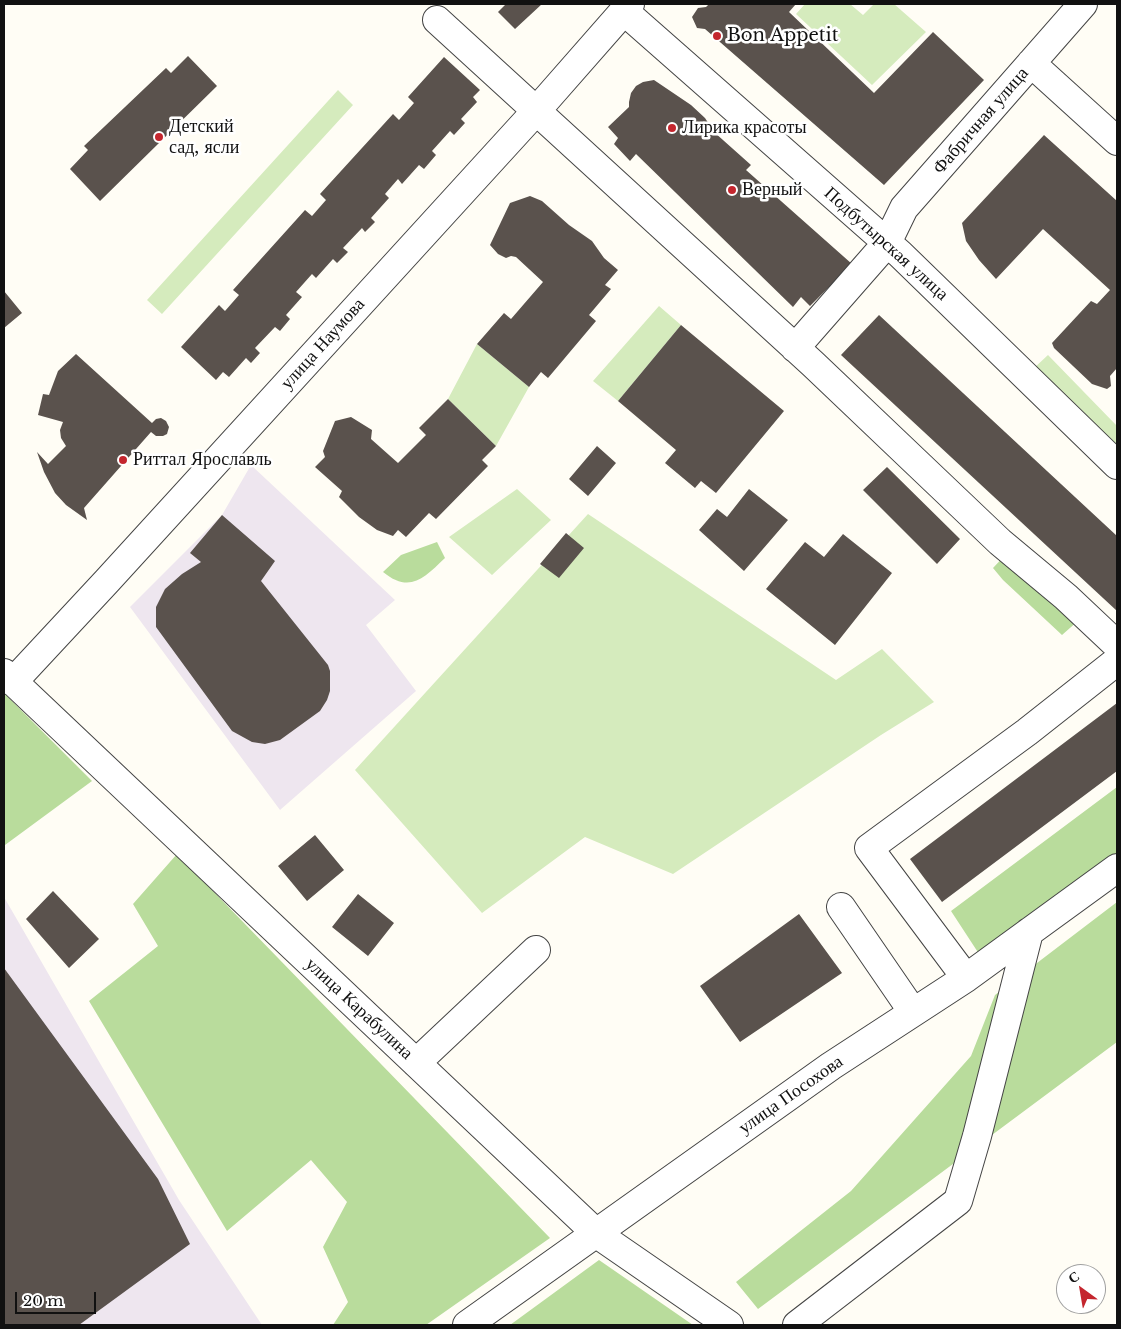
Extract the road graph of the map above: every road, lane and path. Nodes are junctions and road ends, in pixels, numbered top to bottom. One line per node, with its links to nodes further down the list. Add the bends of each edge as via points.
1 (1083, 4): 4 (street, Фабричная улица)
2 (627, 8): 5 (street, улица Наумова); 7 (street, Подбутырская улица)
3 (437, 20): 5 (street)
4 (1031, 63): 6 (street); 7 (street, Фабричная улица, via 904,208)
5 (537, 110): 8 (street); 12 (street, улица Наумова, via 108,581)
6 (1117, 141)
7 (887, 243): 8 (street, Фабричная улица); 9 (street, Подбутырская улица)
8 (795, 348): 10 (street, via 1000,542)
9 (1117, 465)
10 (1117, 645)
11 (1117, 661): 17 (street, via 1027,732 869,848)
12 (8, 678): 19 (street, улица Карабулина)
13 (1117, 868): 15 (street, улица Посохова)
14 (841, 907): 18 (street)
15 (1029, 932): 17 (street, улица Посохова); 23 (street, via 958,1201)
16 (536, 950): 19 (street)
17 (966, 978): 18 (street, улица Посохова)
18 (913, 1012): 20 (street, улица Посохова, via 831,1066)
19 (416, 1063): 20 (street, улица Карабулина)
20 (597, 1234): 21 (street, улица Посохова); 22 (street, улица Карабулина)
21 (468, 1325)
22 (729, 1325)
23 (797, 1325)

